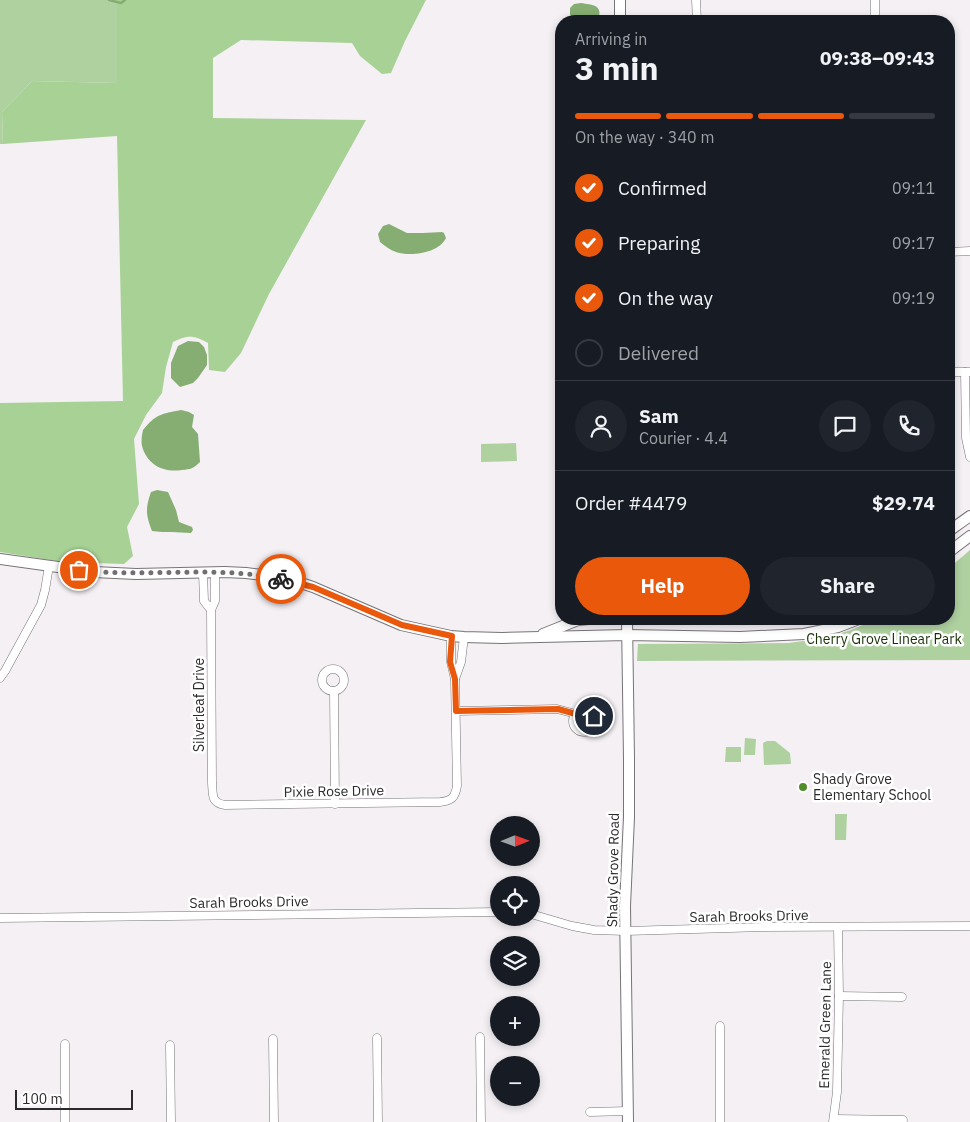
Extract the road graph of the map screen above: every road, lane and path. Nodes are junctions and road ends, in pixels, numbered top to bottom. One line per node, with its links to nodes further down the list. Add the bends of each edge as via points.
1 (620, 0): 4 (main road)
2 (696, 0): 5 (street)
3 (875, 0): 6 (street)
4 (620, 15)
5 (697, 15)
6 (875, 15)
7 (955, 252): 8 (street)
8 (970, 252)
9 (967, 372): 10 (street, via 966,438)
10 (970, 457)
11 (970, 516): 12 (main road)
12 (955, 527)
13 (970, 536): 14 (main road)
14 (955, 547)
15 (0, 559): 16 (main road)
16 (49, 566): 18 (main road, via 136,574); 27 (street, via 41,605)
17 (215, 572): 18 (main road); 19 (street, Silverleaf Drive, via 215,602); 24 (main road, via 246,573 295,582 337,596 402,625)
18 (203, 573): 19 (street, Silverleaf Drive, via 204,601)
19 (211, 610): 32 (street, Silverleaf Drive)
20 (566, 625): 26 (main road)
21 (627, 625): 23 (main road, Shady Grove Road)
22 (843, 625): 23 (main road, via 804,634 740,637)
23 (627, 635): 26 (main road); 39 (main road, Shady Grove Road)
24 (452, 636): 25 (main road); 28 (street, via 450,662)
25 (464, 637): 26 (main road); 28 (street)
26 (535, 637)
27 (0, 678)
28 (455, 679): 30 (street)
29 (334, 691): 33 (street)
30 (456, 711): 31 (street, via 558,709); 33 (street, Pixie Rose Drive, via 457,786 452,800)
31 (576, 714)
32 (214, 800): 33 (street, Pixie Rose Drive, via 225,805)
33 (336, 804)
34 (490, 912): 36 (street, Sarah Brooks Drive)
35 (540, 917): 39 (street, Sarah Brooks Drive, via 594,930)
36 (0, 918)
37 (970, 926): 38 (street, Sarah Brooks Drive)
38 (838, 927): 39 (street, Sarah Brooks Drive); 40 (street, Emerald Green Lane)
39 (626, 930): 49 (main road, Shady Grove Road)
40 (839, 996): 41 (street); 51 (street, Emerald Green Lane, via 837,1092)
41 (902, 997)
42 (720, 1026): 57 (street)
43 (480, 1037): 56 (street)
44 (377, 1038): 55 (street)
45 (273, 1039): 54 (street)
46 (65, 1044): 52 (street)
47 (170, 1045): 53 (street)
48 (590, 1112): 49 (street)
49 (628, 1117)
50 (903, 1120): 51 (street)
51 (833, 1121)
52 (65, 1122)
53 (171, 1122)
54 (274, 1122)
55 (378, 1122)
56 (481, 1122)
57 (720, 1122)

